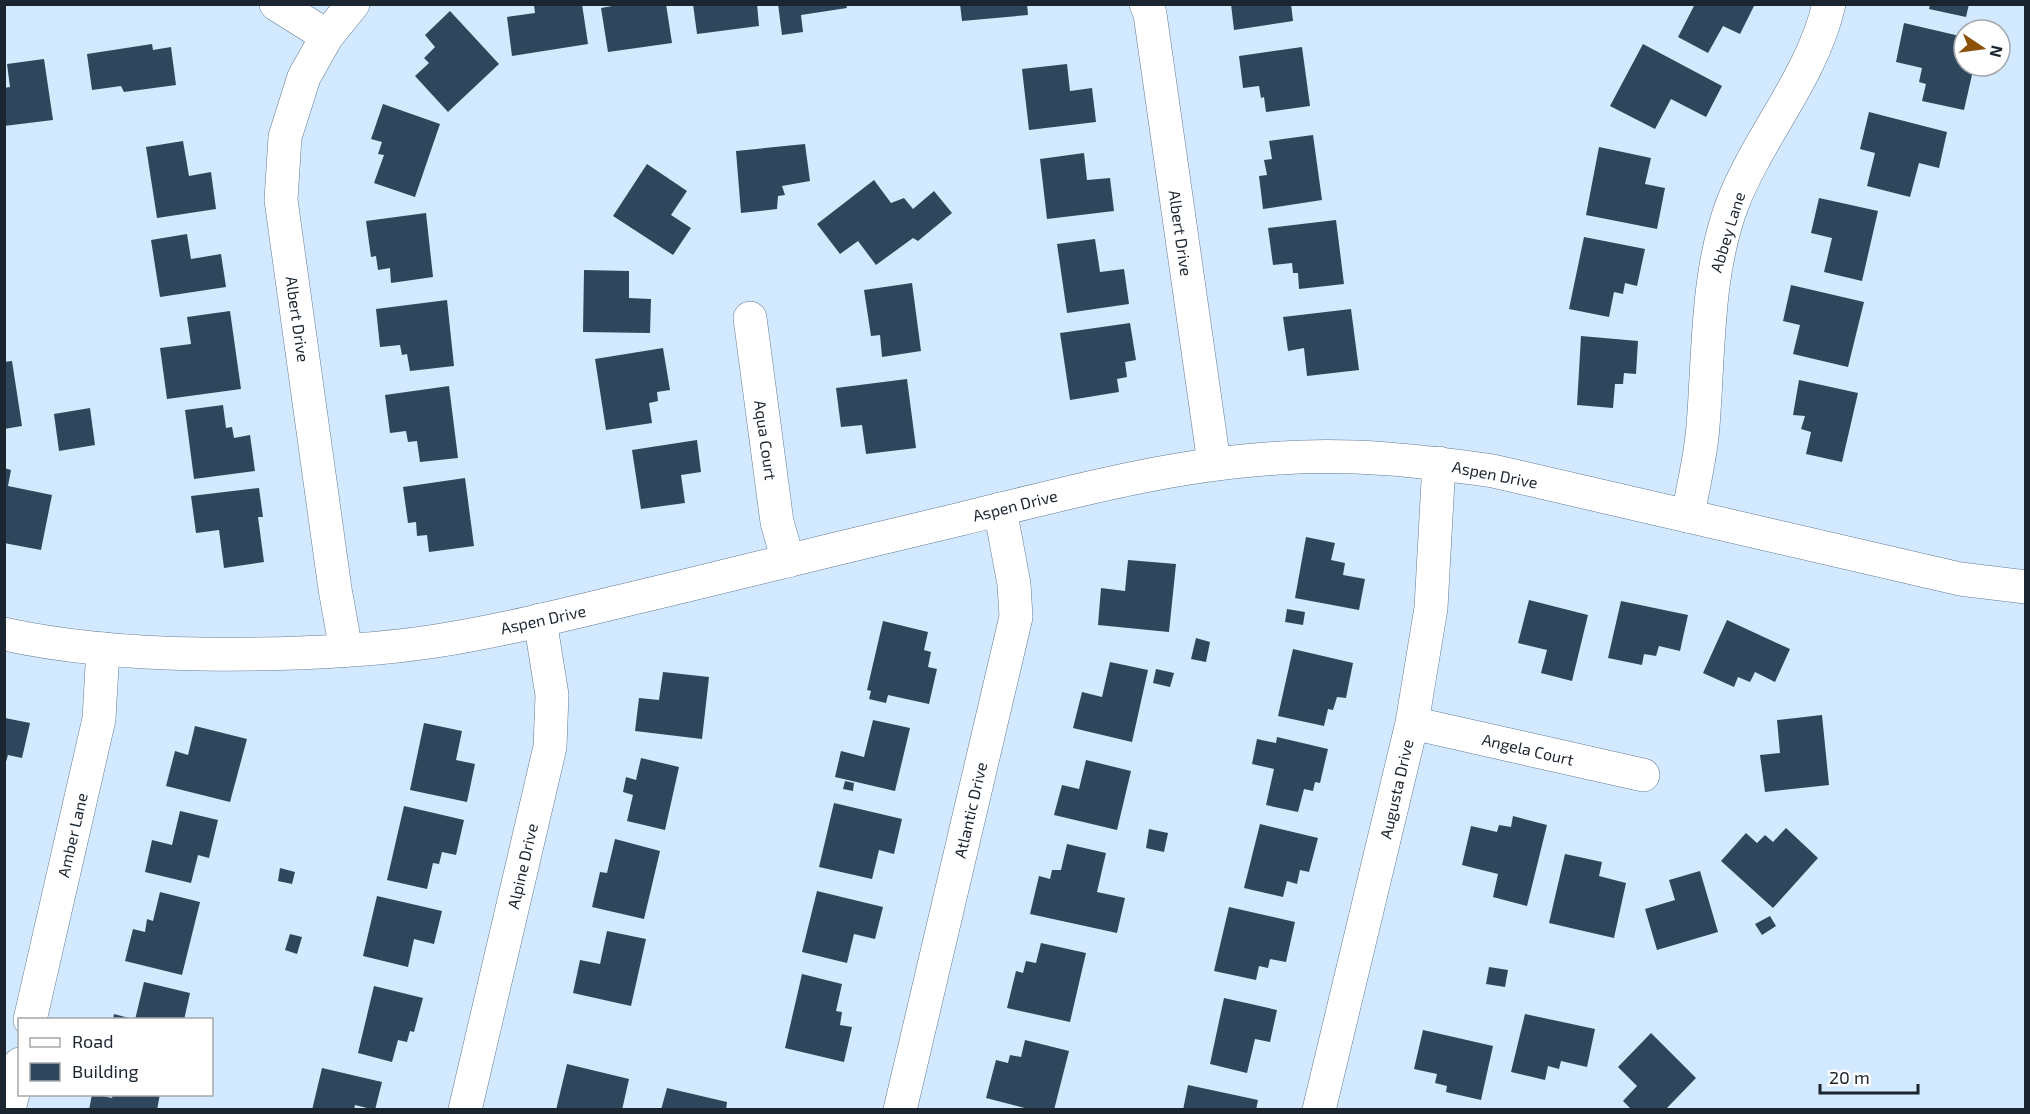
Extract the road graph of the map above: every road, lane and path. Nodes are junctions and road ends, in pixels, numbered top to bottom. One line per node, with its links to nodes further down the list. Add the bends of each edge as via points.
1 (276, 4): 5 (street)
2 (353, 4): 5 (street, Albert Drive)
3 (1146, 4): 7 (street, Albert Drive)
4 (1829, 4): 10 (street, Abbey Lane, via 1824,27 1803,74 1732,205 1713,276 1703,429)
5 (327, 36): 16 (street, Albert Drive, via 304,77 285,137 281,200)
6 (750, 318): 11 (street, Aqua Court, via 777,522)
7 (1214, 463): 8 (street, Aspen Drive, via 1368,456); 9 (street, Aspen Drive)
8 (1439, 463): 10 (street, Aspen Drive, via 1493,471); 17 (street, Augusta Drive, via 1431,608)
9 (1000, 509): 11 (street, Aspen Drive); 23 (street, Atlantic Drive, via 1016,617)
10 (1688, 516): 12 (street, Aspen Drive, via 1960,579)
11 (788, 561): 13 (street, Aspen Drive)
12 (2025, 587)
13 (540, 620): 16 (street, Aspen Drive, via 435,641); 22 (street, Alpine Drive, via 552,695 550,747)
14 (4, 634): 15 (street, Aspen Drive)
15 (103, 649): 16 (street, Aspen Drive, via 267,655); 19 (street, Amber Lane, via 99,719)
16 (346, 650)
17 (1412, 723): 18 (street, Angela Court); 24 (street, Augusta Drive)
18 (1643, 775)
19 (30, 1018)
20 (18, 1072): 21 (street)
21 (9, 1110)
22 (465, 1110)
23 (900, 1110)
24 (1320, 1110)

